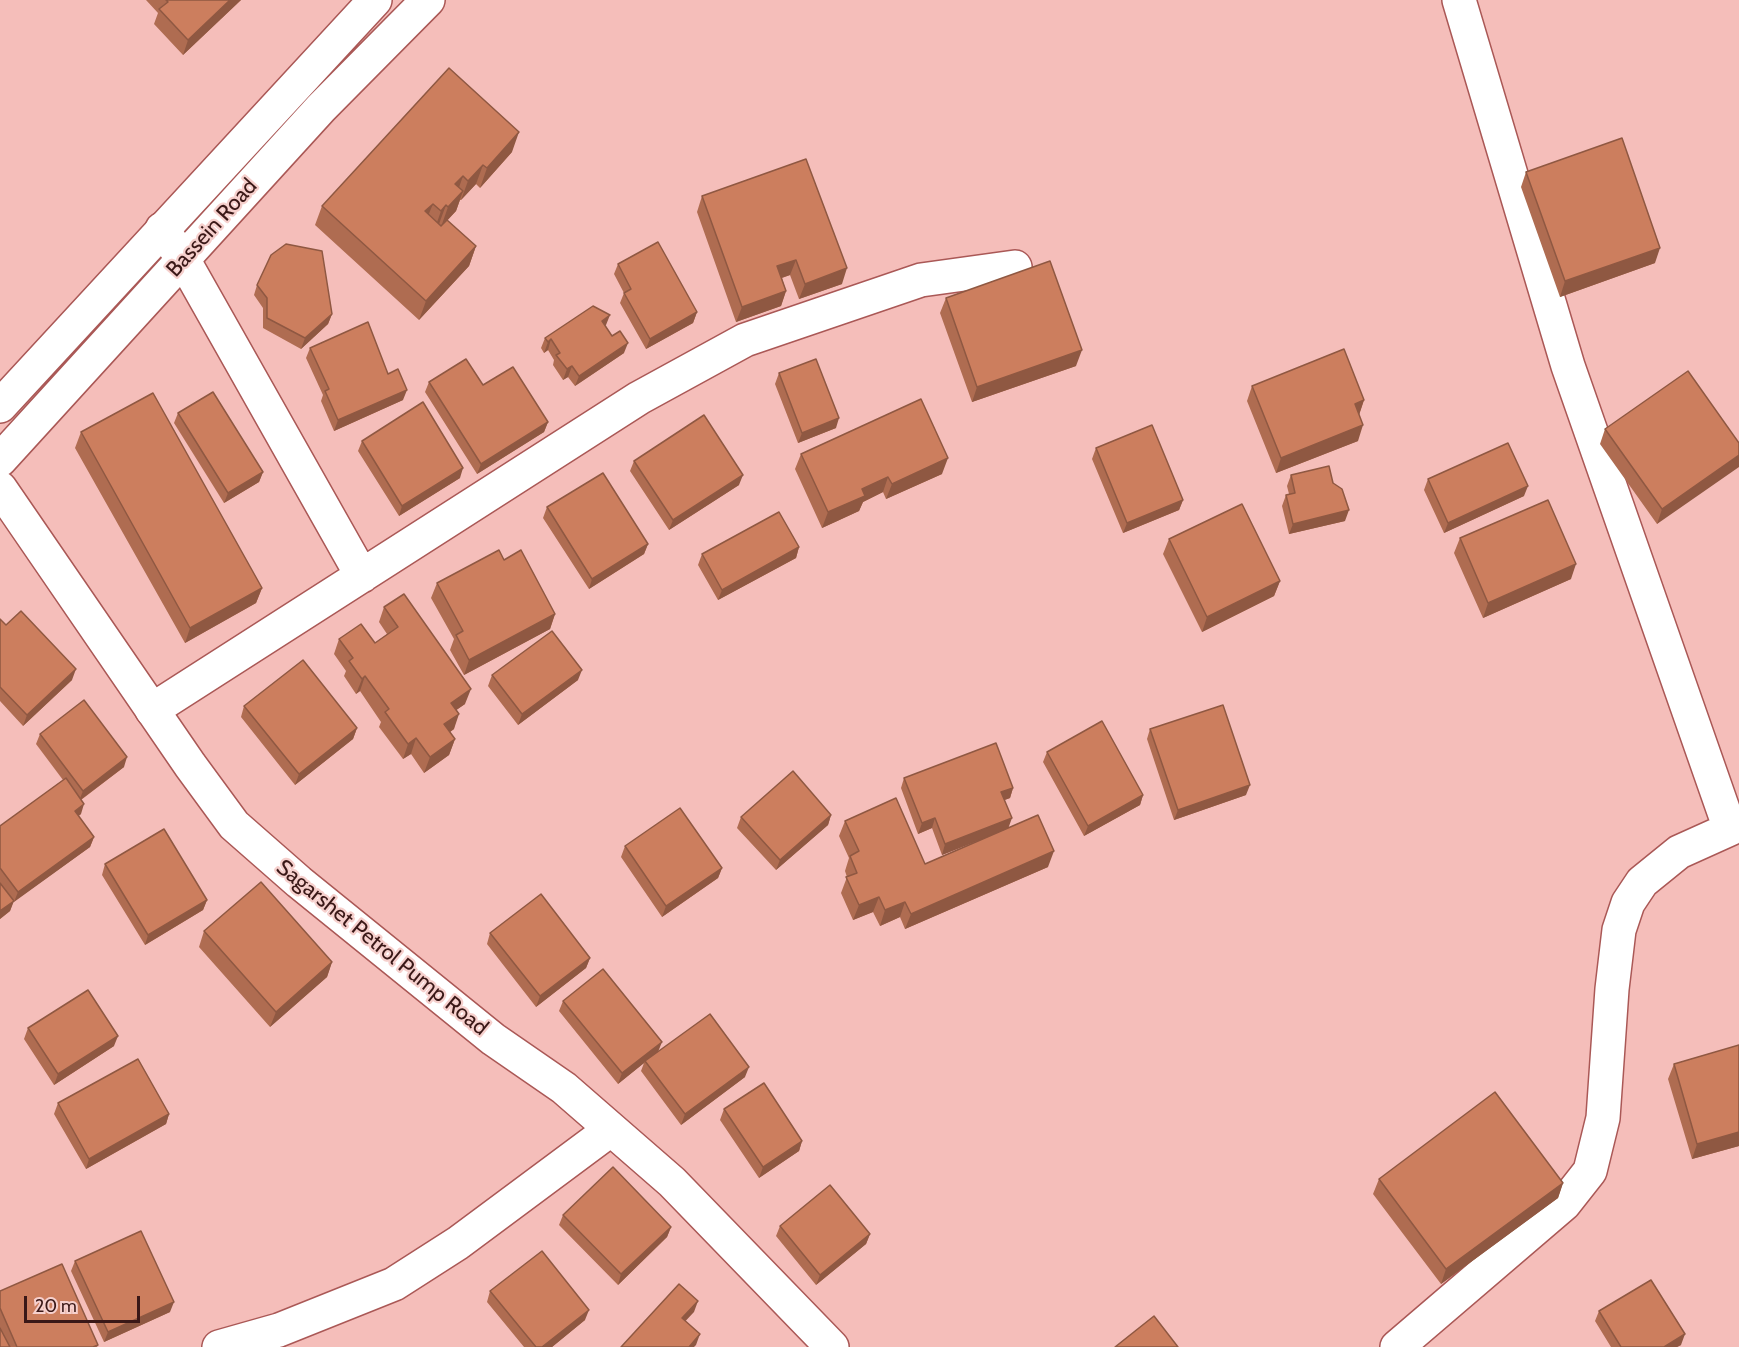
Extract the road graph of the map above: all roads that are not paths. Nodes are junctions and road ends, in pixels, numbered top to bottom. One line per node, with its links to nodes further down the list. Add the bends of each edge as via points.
1 (375, 0): 4 (street, Bassein Road)
2 (428, 0): 5 (street, Bassein Road, via 321,108)
3 (1459, 0): 12 (street, via 1568,366)
4 (162, 229): 5 (street); 7 (street, Bassein Road)
5 (183, 259): 8 (street, Bassein Road); 10 (street)
6 (1015, 267): 10 (street, via 921,280 745,340 639,398)
7 (0, 406)
8 (0, 460)
9 (0, 488): 11 (street, Sagarshet Petrol Pump Road)
10 (362, 576): 11 (street)
11 (152, 710): 13 (street, Sagarshet Petrol Pump Road, via 234,825 484,1031 564,1088)
12 (1734, 827): 16 (street, via 1679,852 1642,882 1628,903 1619,930 1612,989 1603,1118 1590,1171 1564,1204)
13 (610, 1130): 14 (street, via 458,1243 394,1284 279,1330); 15 (street, Sagarshet Petrol Pump Road, via 672,1182)
14 (219, 1347)
15 (832, 1347)
16 (1397, 1347)

